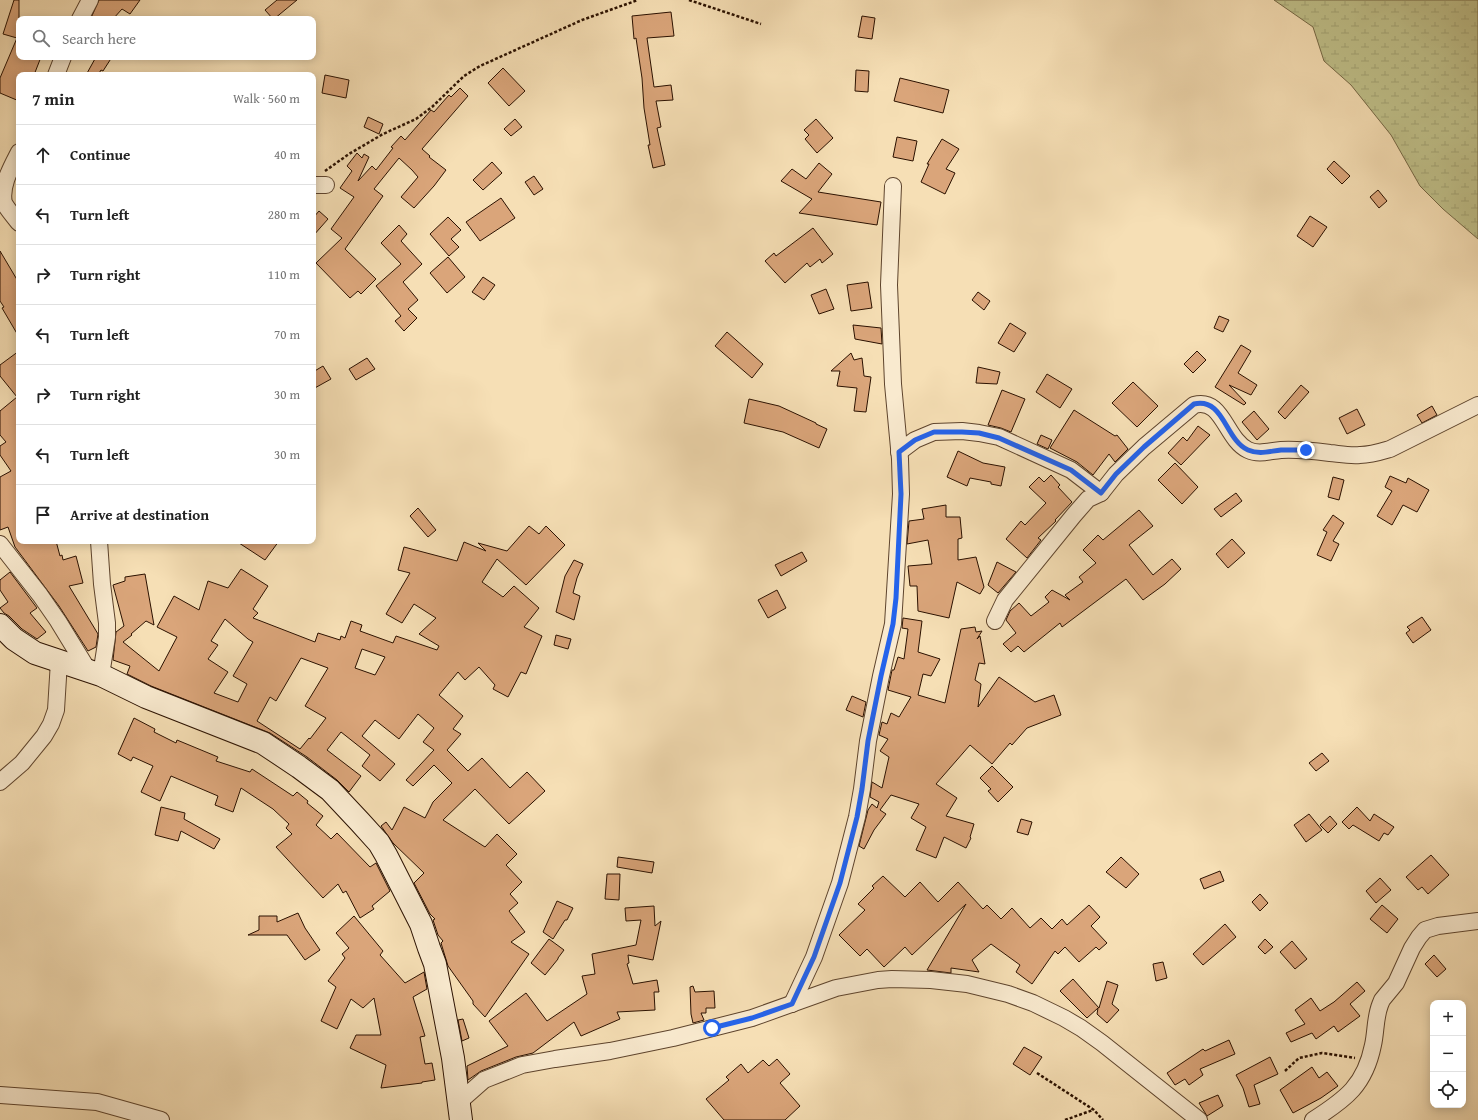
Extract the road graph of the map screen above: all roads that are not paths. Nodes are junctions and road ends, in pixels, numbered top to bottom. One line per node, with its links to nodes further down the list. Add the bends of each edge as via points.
1 (90, 0): 2 (street)
2 (82, 16)
3 (62, 60): 4 (street)
4 (57, 72)
5 (16, 158): 7 (street, via 4,181 2,193 4,202)
6 (892, 186): 9 (street, via 889,285)
7 (16, 219)
8 (1478, 405): 10 (street, via 1390,449 1359,456 1306,450 1263,453 1246,450 1234,439 1218,412 1204,403 1194,404 1144,447 1116,474)
9 (899, 452): 10 (street, via 915,440 934,432 979,433 999,438 1071,470); 19 (street, via 901,494 896,598 893,624 868,741 857,817 840,883 814,957)
10 (1101, 493): 13 (street, via 1088,499 1074,515 1005,600)
11 (99, 544): 16 (street, via 107,637)
12 (2, 551): 16 (street, via 40,595)
13 (995, 621)
14 (0, 625): 15 (main road, via 14,640 35,653)
15 (59, 661): 16 (main road); 17 (street, via 56,710 51,724 22,763)
16 (94, 673): 21 (main road, via 263,743 330,790 371,834 382,849 421,924 430,948 453,1058)
17 (0, 782)
18 (1478, 921): 24 (street, via 1433,927 1425,930 1419,937 1396,983 1382,1000 1369,1060 1354,1090)
19 (792, 1004): 21 (street, via 752,1018 672,1038 522,1065 484,1080); 23 (street, via 836,988 885,979 951,982 1008,994 1049,1010 1081,1028)
20 (0, 1095): 22 (street, via 97,1102)
21 (460, 1111)
22 (161, 1120)
23 (1199, 1120)
24 (1313, 1120)

